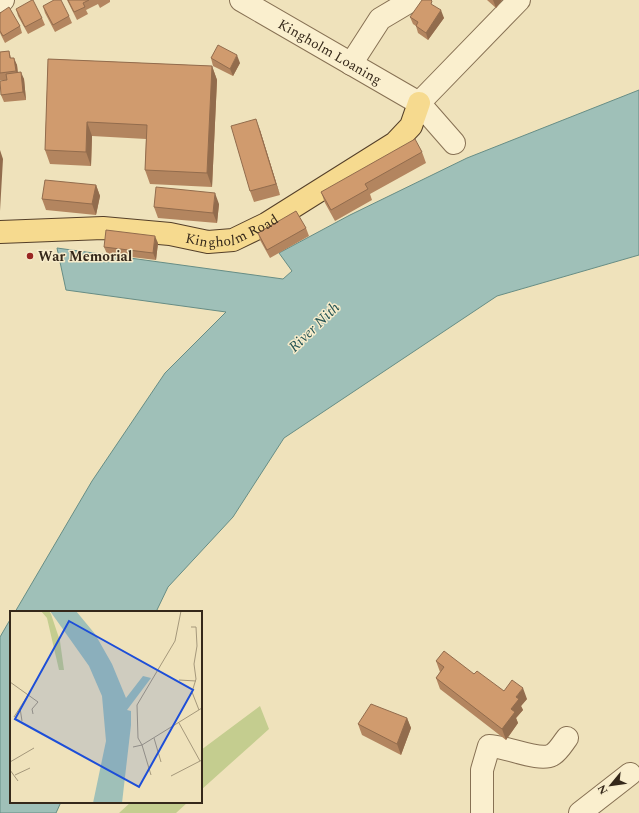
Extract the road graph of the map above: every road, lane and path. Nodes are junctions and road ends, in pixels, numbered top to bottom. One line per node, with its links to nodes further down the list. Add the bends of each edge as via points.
1 (3, 0): 5 (street)
2 (241, 0): 6 (street, Kingholm Loaning)
3 (412, 0): 6 (street, via 380,19)
4 (519, 0): 7 (street)
5 (0, 1)
6 (351, 64): 7 (street, Kingholm Loaning)
7 (420, 103): 8 (street); 9 (main road, Kingholm Road, via 411,126 396,143 266,224 233,240 208,242 170,234 103,228)
8 (454, 143)
9 (0, 232)
10 (566, 738): 12 (street, via 554,754 545,757 500,746 489,746 482,770)
11 (630, 774): 13 (street)
12 (482, 813)
13 (580, 813)

